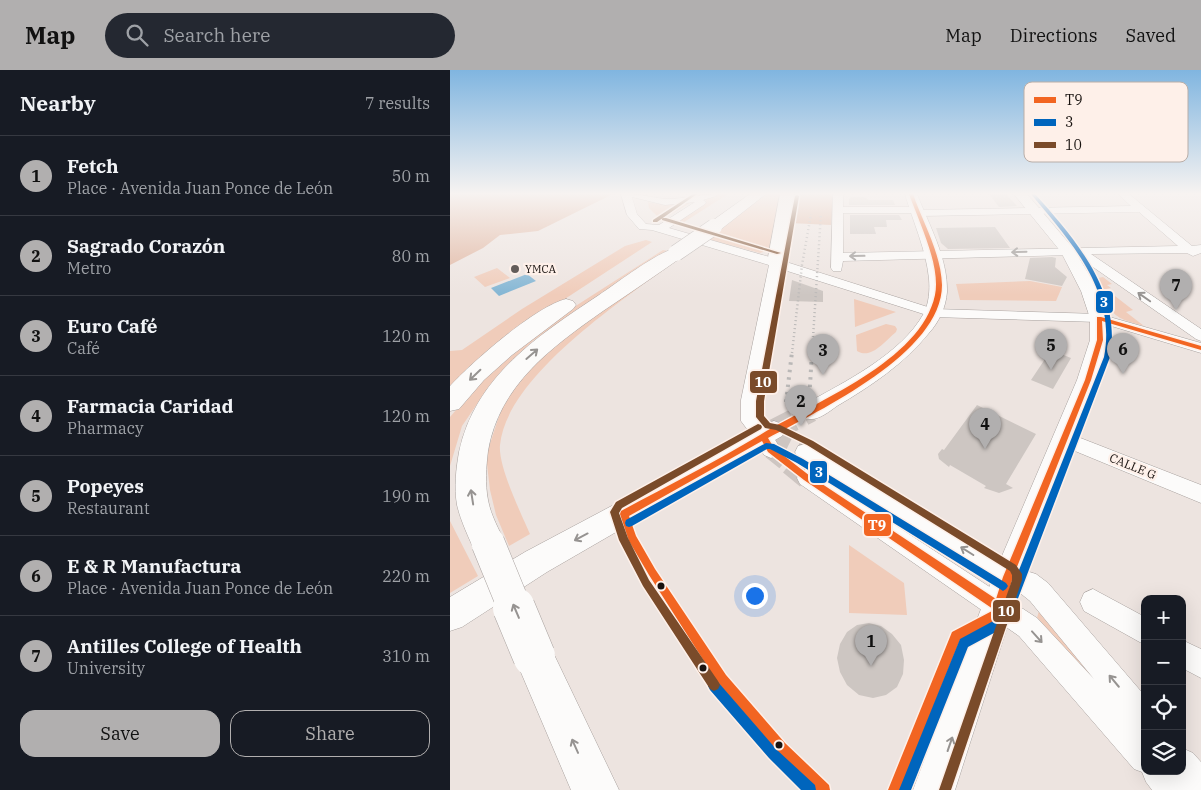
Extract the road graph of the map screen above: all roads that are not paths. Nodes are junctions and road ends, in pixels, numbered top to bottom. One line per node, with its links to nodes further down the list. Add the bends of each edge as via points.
1 (645, 228): 10 (street)
2 (675, 228): 10 (street)
3 (685, 228): 10 (highway)
4 (708, 228): 10 (highway, bridge)
5 (782, 228): 16 (highway)
6 (838, 228): 14 (street)
7 (922, 228): 13 (main road)
8 (1048, 228): 12 (main road)
9 (1167, 228): 11 (street)
10 (662, 239): 16 (street); 24 (highway, one-way to 24, via 530,330 482,368); 43 (highway, one-way to 10, bridge, via 534,656 474,509 471,473 477,433 504,381)
11 (1196, 249): 12 (street); 15 (street)
12 (1068, 250): 13 (street, one-way to 13); 19 (main road, via 1090,290); 20 (street, one-way to 12, via 1087,257)
13 (932, 256): 14 (street, one-way to 14); 18 (main road, via 939,294)
14 (838, 257): 17 (street)
15 (1201, 259)
16 (776, 263): 17 (street); 26 (street, via 750,400 750,421)
17 (836, 282): 18 (street)
18 (933, 313): 19 (street); 25 (main road, via 914,340 889,361 853,387)
19 (1099, 318): 23 (street); 27 (main road, via 1097,354)
20 (1184, 324): 21 (street); 22 (street)
21 (1201, 324)
22 (1201, 336)
23 (1201, 348)
24 (450, 402)
25 (811, 410)
26 (770, 438): 34 (main road, one-way to 34, via 536,562)
27 (1066, 438): 30 (street, CALLE G); 31 (main road)
28 (805, 452): 31 (street, one-way to 28)
29 (807, 478): 33 (street)
30 (1201, 494)
31 (1008, 577): 33 (main road); 38 (street, one-way to 31, via 1039,592 1027,583)
32 (1093, 602): 35 (street)
33 (999, 607): 39 (street, one-way to 39, via 1028,627); 44 (main road, one-way to 33)
34 (450, 615)
35 (1141, 630)
36 (1186, 655): 37 (street)
37 (1201, 664)
38 (1141, 714)
39 (1141, 754)
40 (1186, 769): 42 (street)
41 (1160, 775): 45 (street)
42 (1201, 786)
43 (595, 790)
44 (934, 790)
45 (1173, 790)

